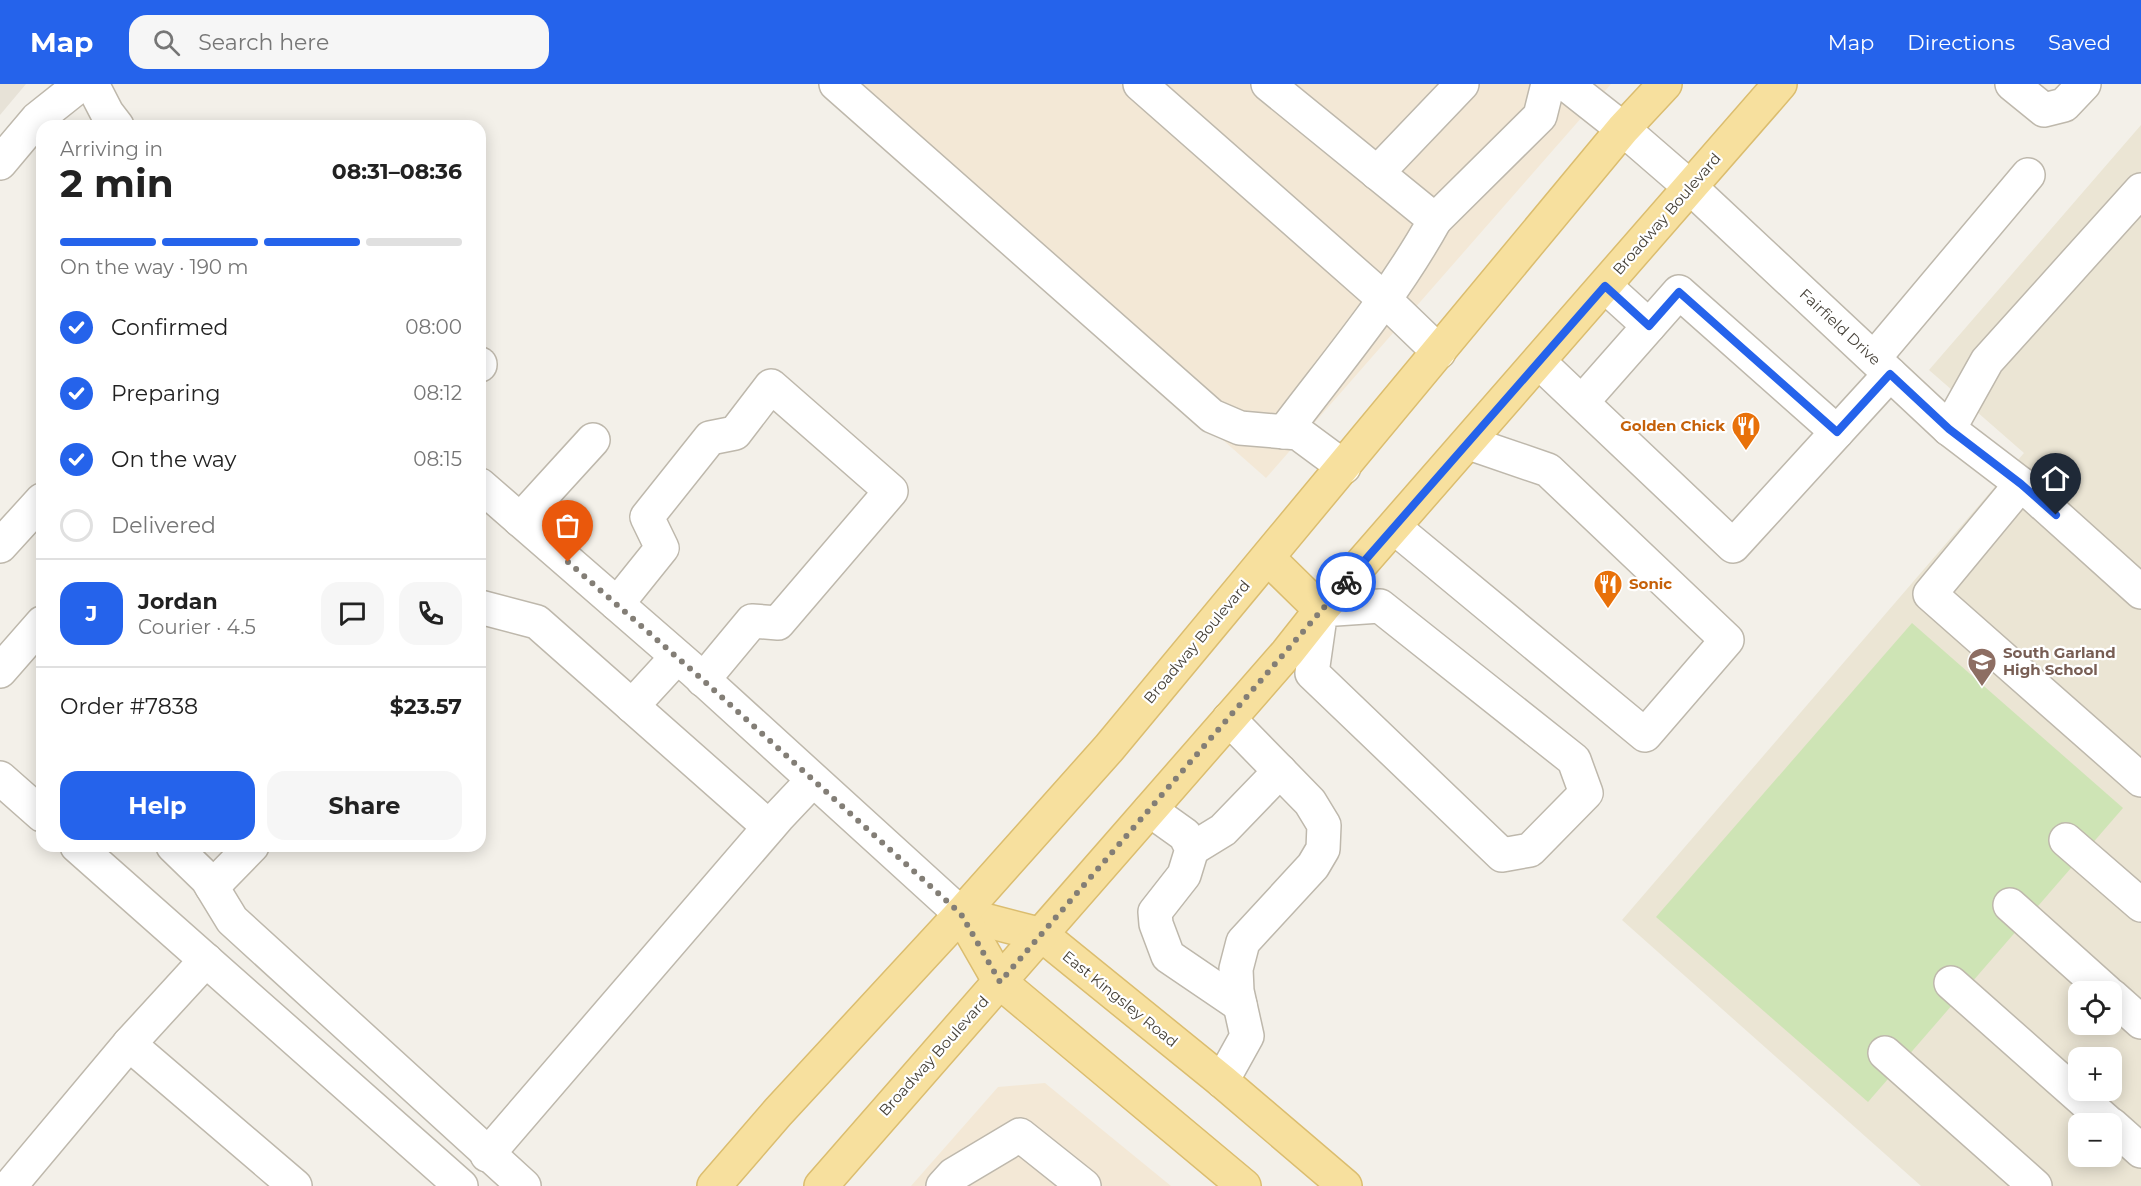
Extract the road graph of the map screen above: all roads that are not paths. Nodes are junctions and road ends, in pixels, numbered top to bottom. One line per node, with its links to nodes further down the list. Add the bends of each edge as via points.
1 (81, 84): 13 (street)
2 (92, 84): 14 (street)
3 (836, 84): 31 (street, via 1212,416 1240,428)
4 (1140, 84): 24 (street)
5 (1268, 84): 18 (street)
6 (1462, 84): 18 (street)
7 (1548, 84): 22 (street, via 1540,117)
8 (1566, 84): 16 (street, Fairfield Drive)
9 (1665, 84): 16 (main road, Broadway Boulevard)
10 (1780, 84): 20 (main road, Broadway Boulevard)
11 (2012, 84): 12 (street, via 2044,110 2064,105)
12 (2084, 84)
13 (37, 120)
14 (112, 120)
15 (36, 121): 17 (street)
16 (1623, 129): 20 (street, Fairfield Drive); 26 (main road, Broadway Boulevard)
17 (0, 163)
18 (1377, 173): 22 (street)
19 (2028, 175): 28 (street)
20 (1690, 187): 23 (main road, Broadway Boulevard); 28 (street, Fairfield Drive)
21 (2141, 190): 30 (street, via 1987,361)
22 (1435, 220): 24 (street)
23 (1605, 286): 25 (street); 27 (main road, Broadway Boulevard)
24 (1384, 299): 26 (street); 31 (street)
25 (1649, 326): 29 (street); 32 (street, via 1679,292)
26 (1439, 352): 35 (main road, Broadway Boulevard)
27 (1539, 362): 29 (street); 34 (main road, Broadway Boulevard)
28 (1882, 366): 30 (street, Fairfield Drive); 32 (street)
29 (1582, 402): 32 (street, via 1733,546)
30 (1949, 429): 36 (street, Fairfield Drive)
31 (1284, 432): 35 (street, via 1298,433)
32 (1837, 432)
33 (593, 440): 39 (street)
34 (1469, 443): 40 (main road, Broadway Boulevard); 40 (street, via 1548,470 1727,640 1645,735)
35 (1344, 467): 42 (main road, Broadway Boulevard)
36 (2021, 484): 43 (street, Fairfield Drive); 56 (street, via 1930,594)
37 (486, 490): 39 (street)
38 (36, 507): 41 (street)
39 (520, 520): 44 (street)
40 (1395, 528): 46 (main road, Broadway Boulevard)
41 (0, 546)
42 (1268, 558): 46 (main road); 68 (main road, Broadway Boulevard, via 1109,748)
43 (2141, 592)
44 (617, 604): 48 (street); 50 (street, via 662,548 647,517 710,438 735,433 771,386 891,491 778,623 752,621)
45 (486, 609): 51 (street, via 537,622)
46 (1321, 610): 46 (street, via 1311,673 1502,855 1530,850 1586,793 1574,760 1380,606); 52 (main road, Broadway Boulevard)
47 (36, 630): 49 (street)
48 (677, 657): 50 (street); 51 (street)
49 (0, 671)
50 (703, 680): 55 (street)
51 (632, 706): 59 (street)
52 (1229, 719): 53 (street); 58 (main road, Broadway Boulevard)
53 (1280, 771): 61 (street, via 1223,830); 74 (street, via 1310,802 1324,825 1323,849 1313,866 1243,942 1236,969)
54 (0, 778): 57 (street)
55 (813, 780): 59 (street); 68 (street)
56 (2141, 780)
57 (36, 810)
58 (1150, 810): 61 (street, via 1185,835); 69 (main road, Broadway Boulevard)
59 (769, 827): 83 (street)
60 (2066, 840): 67 (street)
61 (1192, 849): 74 (street, via 1184,875 1155,912 1156,924 1168,956)
62 (84, 852): 70 (street)
63 (178, 852): 65 (street)
64 (246, 852): 65 (street)
65 (212, 887): 83 (street, via 232,920)
66 (2010, 905): 71 (street)
67 (2141, 905)
68 (961, 914): 69 (main road, East Kingsley Road); 72 (main road); 89 (main road, Broadway Boulevard, via 777,1112)
69 (1042, 935): 72 (main road, Broadway Boulevard); 79 (main road, East Kingsley Road)
70 (206, 960): 77 (street); 87 (street)
71 (2095, 981)
72 (1000, 982): 84 (main road, Broadway Boulevard); 92 (main road)
73 (1951, 983): 80 (street)
74 (1240, 1005): 79 (street, via 1247,1036)
75 (2122, 1005): 76 (street)
76 (2141, 1022)
77 (129, 1044): 85 (street); 86 (street)
78 (1885, 1053): 94 (street)
79 (1222, 1081): 93 (main road, East Kingsley Road)
80 (2099, 1113)
81 (2122, 1134): 82 (street)
82 (2141, 1151)
83 (487, 1155): 88 (street)
84 (824, 1185)
85 (10, 1186)
86 (295, 1186)
87 (460, 1186)
88 (524, 1186)
89 (714, 1186)
90 (943, 1186): 91 (street, via 953,1175 1020,1136)
91 (1084, 1186)
92 (1244, 1186)
93 (1346, 1186)
94 (2035, 1186)

